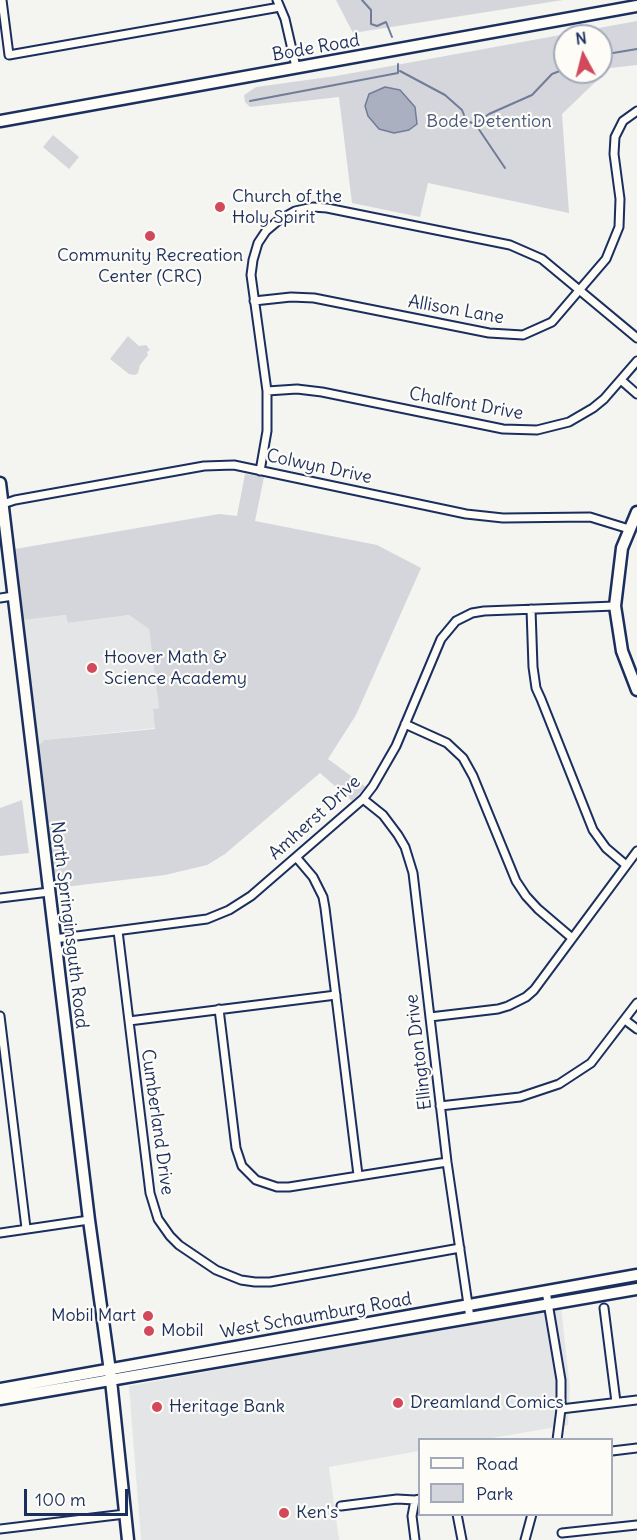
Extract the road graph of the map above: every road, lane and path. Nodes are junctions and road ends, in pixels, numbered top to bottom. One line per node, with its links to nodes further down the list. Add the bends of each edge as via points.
1 (2, 0): 2 (street, via 9,55)
2 (279, 3): 4 (street)
3 (637, 6): 4 (street, Bode Road)
4 (296, 67): 6 (street, Bode Road)
5 (637, 111): 7 (street, Allison Lane, via 623,121 613,146 620,199 619,227 606,259)
6 (0, 121)
7 (581, 290): 8 (street, Allison Lane, via 552,322 523,335 489,333 314,298); 8 (street, via 542,259 510,245 321,207 304,208 266,231 255,249 251,275); 9 (street)
8 (254, 301): 12 (street)
9 (637, 338)
10 (637, 361): 11 (street, Chalfont Drive)
11 (621, 380): 12 (street, Chalfont Drive, via 578,418 551,428 525,431 322,392); 13 (street)
12 (267, 391): 14 (street, via 267,431)
13 (637, 394)
14 (260, 471): 16 (street, Colwyn Drive, via 234,465 204,466); 18 (street, Colwyn Drive, via 466,514 590,518)
15 (0, 483): 16 (street, North Springinsguth Road)
16 (3, 504): 19 (street, North Springinsguth Road)
17 (637, 512): 18 (street)
18 (628, 529): 21 (street)
19 (13, 596): 20 (street); 29 (street, North Springinsguth Road)
20 (0, 598)
21 (615, 606): 22 (street, Amherst Drive); 23 (street, via 622,651)
22 (531, 609): 24 (street, Amherst Drive, via 483,611 456,621 441,639); 28 (street, via 536,688 593,830 606,849)
23 (637, 690)
24 (405, 724): 25 (street, Amherst Drive, via 387,763); 32 (street, via 447,742 463,758 516,880 538,909)
25 (363, 799): 27 (street, Amherst Drive); 38 (street, Ellington Drive, via 391,824 410,861)
26 (637, 850): 28 (street)
27 (297, 857): 31 (street, Amherst Drive, via 240,904 219,915); 34 (street, via 322,897)
28 (626, 865): 32 (street)
29 (49, 892): 30 (street); 33 (street, North Springinsguth Road)
30 (0, 898)
31 (118, 931): 33 (street, Amherst Drive); 40 (street, Cumberland Drive)
32 (572, 938): 38 (street, via 534,990 517,1003)
33 (54, 939): 45 (street, North Springinsguth Road)
34 (336, 995): 36 (street); 44 (street)
35 (637, 1003): 39 (street)
36 (219, 1010): 40 (street); 44 (street, via 236,1148 242,1166 256,1180 277,1187)
37 (0, 1016): 46 (street)
38 (430, 1017): 42 (street, Ellington Drive)
39 (625, 1020): 41 (street); 42 (street, via 591,1063 559,1084 520,1097)
40 (129, 1021): 48 (street, Cumberland Drive, via 150,1193 158,1219 179,1245 216,1270 255,1282)
41 (637, 1029)
42 (440, 1106): 43 (street, Ellington Drive)
43 (447, 1162): 44 (street); 48 (street, Ellington Drive)
44 (358, 1175)
45 (89, 1220): 46 (street); 56 (street, North Springinsguth Road)
46 (26, 1228): 47 (street)
47 (0, 1233)
48 (460, 1248): 53 (street, Ellington Drive)
49 (637, 1275): 51 (street, West Schaumburg Road)
50 (637, 1289): 52 (street, West Schaumburg Road)
51 (546, 1291): 52 (street); 53 (street, West Schaumburg Road)
52 (549, 1304): 55 (street, West Schaumburg Road); 61 (street, via 559,1359)
53 (468, 1305): 55 (street, Ellington Drive); 56 (street, West Schaumburg Road)
54 (604, 1308): 59 (street)
55 (470, 1318): 56 (street, West Schaumburg Road)
56 (111, 1376): 57 (street, West Schaumburg Road); 58 (street, West Schaumburg Road); 67 (street, North Springinsguth Road)
57 (0, 1389)
58 (0, 1399)
59 (616, 1402): 60 (street); 61 (street)
60 (637, 1402)
61 (561, 1409): 62 (street)
62 (557, 1438)
63 (637, 1448): 64 (street)
64 (613, 1451)
65 (418, 1500): 66 (street); 74 (street, via 412,1516)
66 (341, 1506)
67 (125, 1514): 71 (street); 73 (street, North Springinsguth Road)
68 (457, 1516): 75 (street)
69 (532, 1516): 76 (street)
70 (637, 1525): 72 (street)
71 (0, 1529)
72 (562, 1533)
73 (128, 1540)
74 (415, 1540)
75 (462, 1540)
76 (525, 1540)

